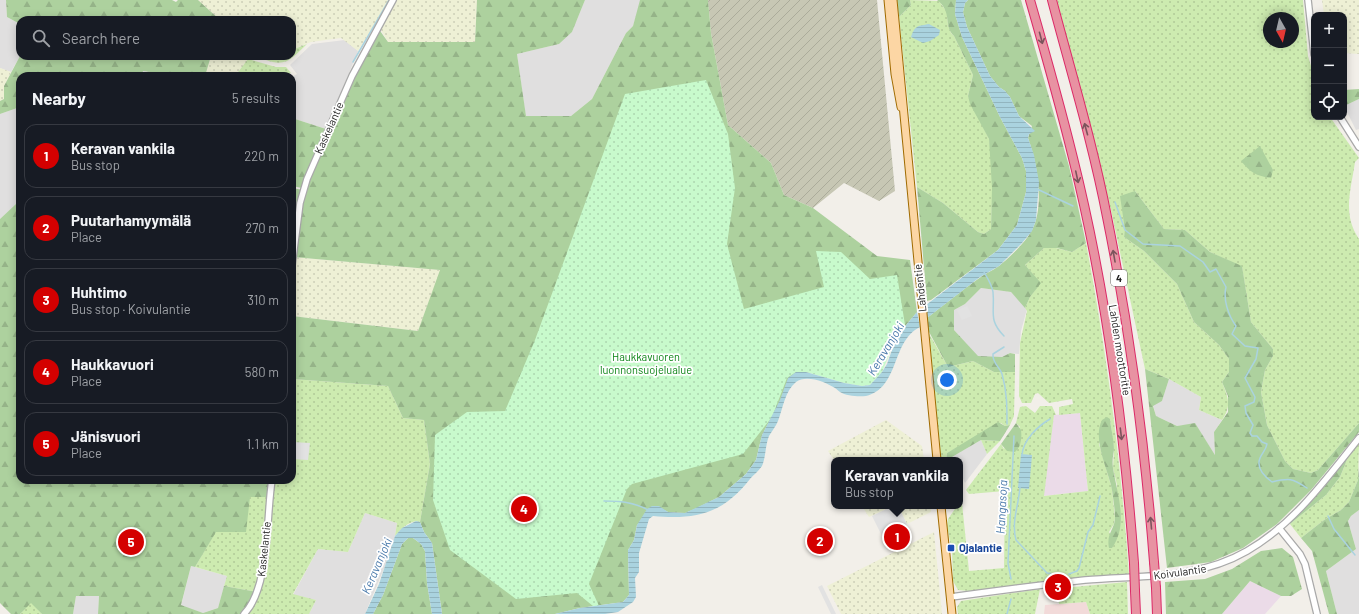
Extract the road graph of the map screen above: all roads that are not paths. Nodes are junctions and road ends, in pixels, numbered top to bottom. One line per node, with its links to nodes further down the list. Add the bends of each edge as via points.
1 (393, 0): 11 (street, Kaskelantie, via 352,76 307,179 300,203)
2 (888, 0): 8 (main road, Lahdentie, via 896,82)
3 (893, 0): 8 (main road, Lahdentie)
4 (1030, 0): 20 (highway, Lahden moottoritie / 4, one-way to 20, bridge, via 1073,158 1105,318 1128,481)
5 (1052, 0): 21 (highway, Lahden moottoritie / 4, one-way to 5, bridge, via 1137,393 1125,315 1093,155)
6 (1308, 0): 7 (street)
7 (1313, 48)
8 (903, 115): 13 (main road, Lahdentie)
9 (1342, 120): 10 (street)
10 (1359, 147)
11 (296, 234)
12 (1359, 438): 16 (street, Koivulantie, via 1316,492)
13 (937, 457)
14 (272, 484): 18 (street, Kaskelantie, via 258,592)
15 (941, 509): 17 (main road)
16 (1279, 528): 17 (street, Koivulantie, via 1247,551 1205,570 1168,576 1065,582); 22 (street, via 1305,564)
17 (950, 597): 19 (main road)
18 (244, 614)
19 (952, 614)
20 (1136, 614)
21 (1157, 614)
22 (1317, 614)

